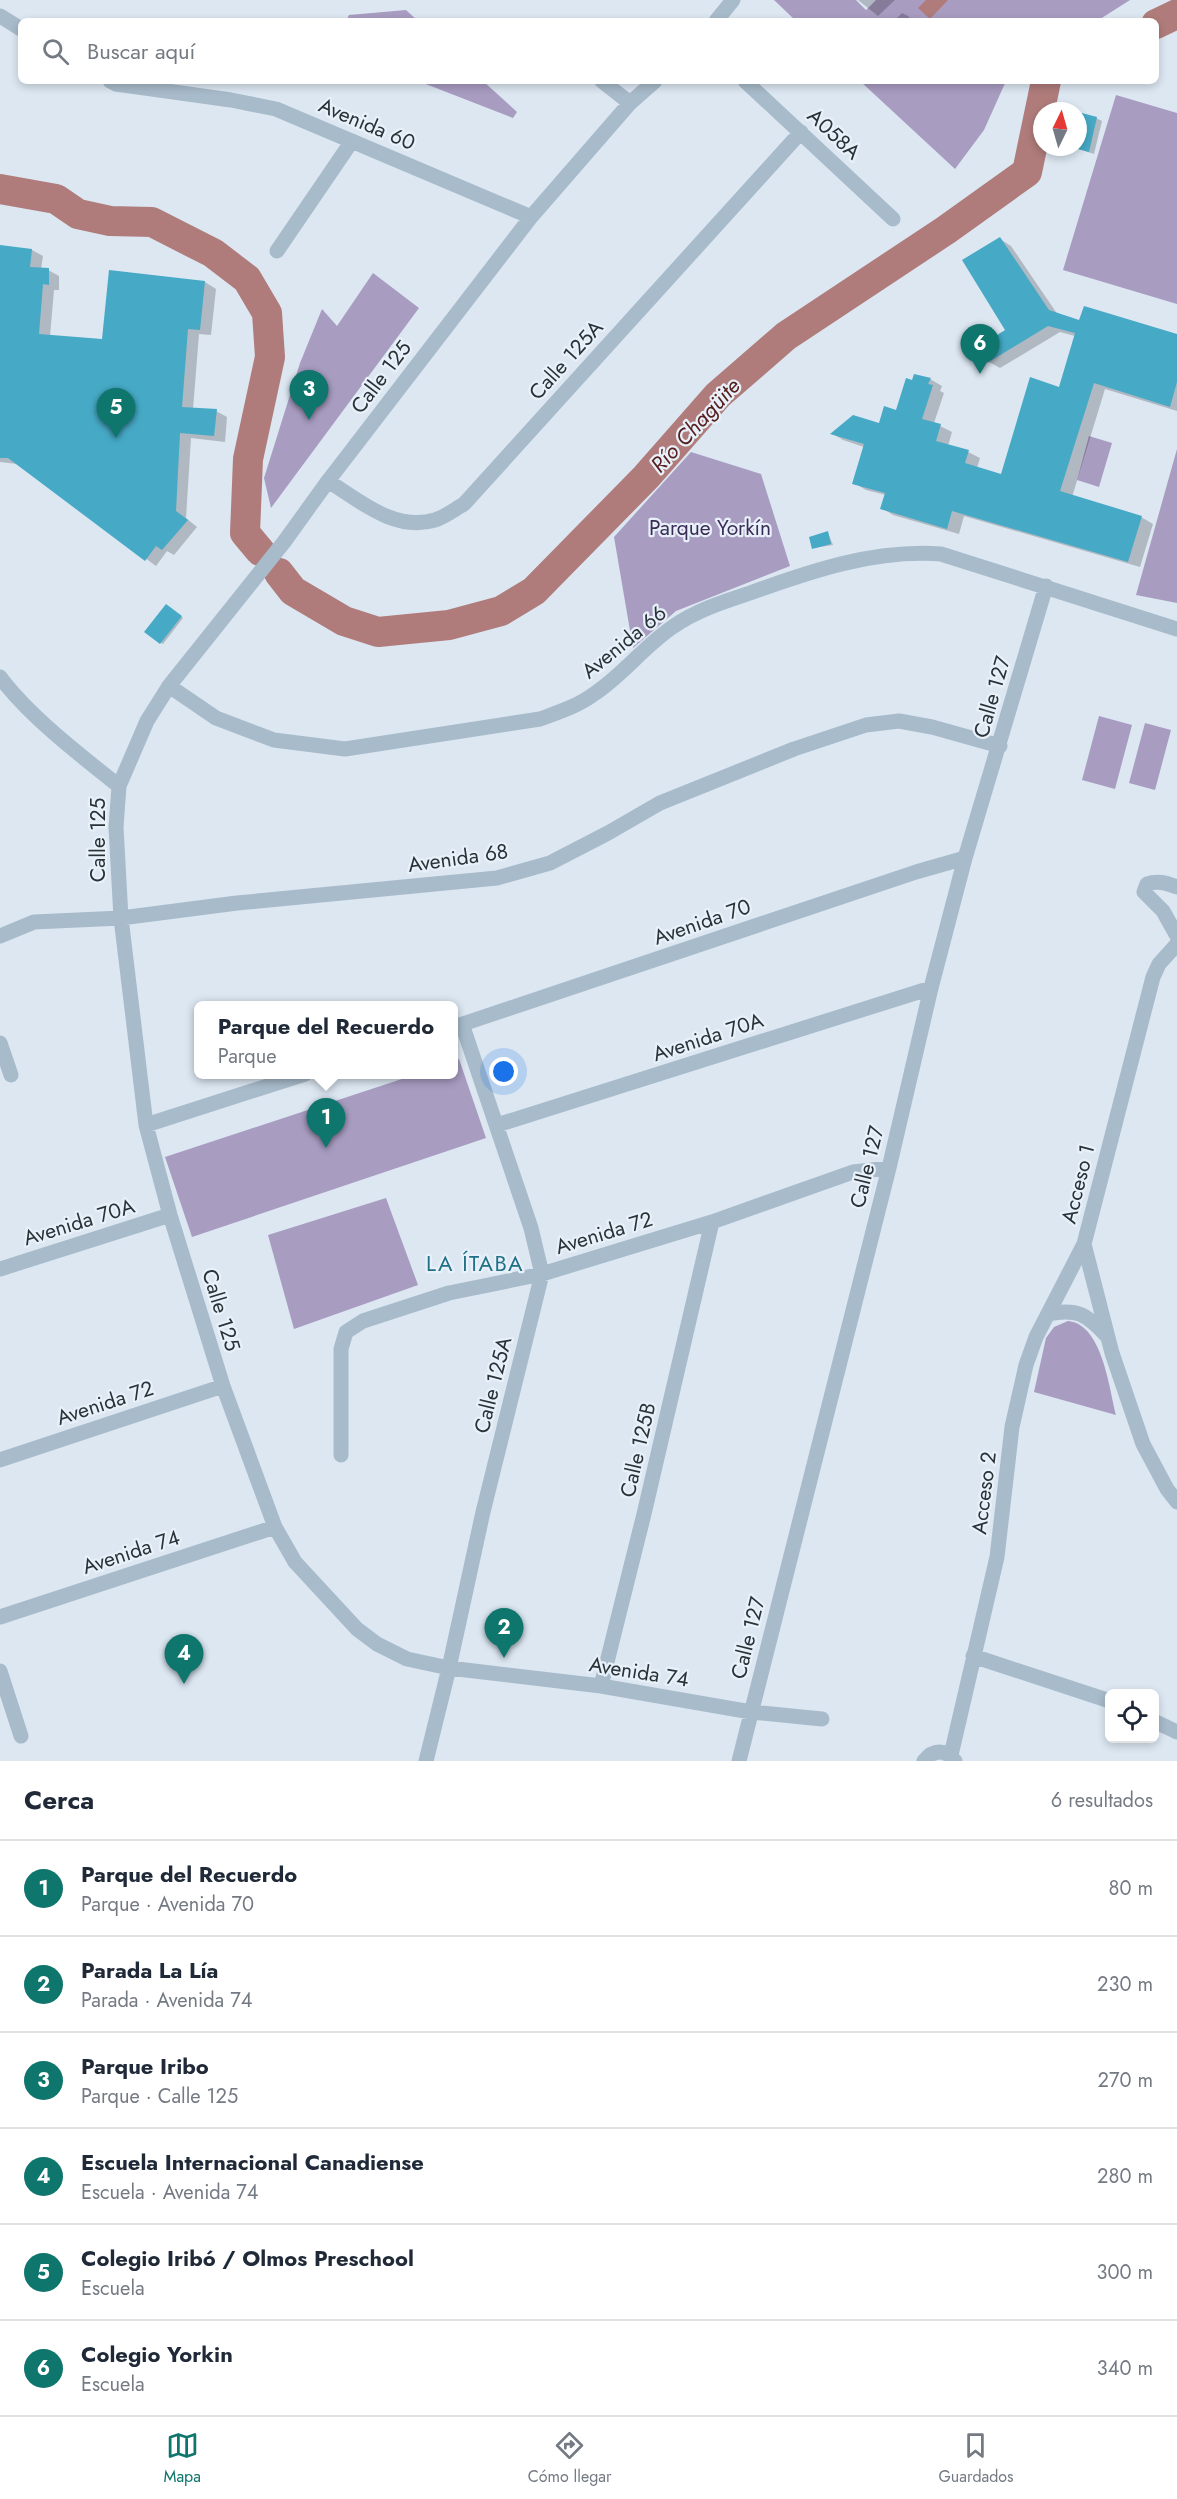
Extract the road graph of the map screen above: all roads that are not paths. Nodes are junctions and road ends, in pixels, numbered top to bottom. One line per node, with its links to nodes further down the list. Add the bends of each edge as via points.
1 (733, 0): 3 (street)
2 (0, 16): 4 (street)
3 (718, 18)
4 (18, 27)
5 (116, 84): 11 (street, Avenida 60, via 276,109)
6 (606, 84): 9 (street)
7 (652, 84): 9 (street, Calle 125)
8 (748, 84): 10 (street, A058A)
9 (630, 103): 12 (street, Calle 125)
10 (801, 132): 13 (street, A058A); 15 (street, Calle 125A, via 464,504 436,520 409,523 383,515)
11 (352, 141): 12 (street, Avenida 60); 14 (street)
12 (531, 217): 15 (street, Calle 125)
13 (893, 219)
14 (277, 251)
15 (328, 481): 18 (street, Calle 125)
16 (1046, 586): 17 (street, Avenida 66); 18 (street, Avenida 66, via 941,554 877,556 809,573 695,613 672,627 595,694 565,710 540,719 345,749 274,740 216,718); 20 (street, Calle 127)
17 (1177, 629)
18 (168, 686): 21 (street, Calle 125, via 147,722)
19 (3, 688): 21 (street)
20 (1000, 746): 22 (street, Calle 127); 24 (street, Avenida 68, via 899,721 866,725 660,802 550,863 497,878)
21 (119, 786): 24 (street, Calle 125, via 116,827)
22 (965, 858): 28 (street, Calle 127); 29 (street, Avenida 70)
23 (1177, 886): 26 (street, via 1153,882 1144,887)
24 (122, 918): 25 (street, Avenida 68, via 34,922); 33 (street, Calle 125)
25 (0, 936)
26 (1177, 936)
27 (1177, 944): 38 (street, Acceso 1, via 1153,977)
28 (931, 988): 34 (street, Avenida 70A); 35 (street, Calle 127)
29 (458, 1026): 34 (street, Calle 125A)
30 (0, 1043): 31 (street)
31 (11, 1075)
32 (289, 1079): 33 (street)
33 (146, 1125): 36 (street, Calle 125)
34 (497, 1125): 40 (street, Calle 125A)
35 (889, 1168): 37 (street, Avenida 72, via 853,1172); 54 (street, Calle 127)
36 (170, 1215): 39 (street, Avenida 70A); 43 (street, Calle 125)
37 (712, 1222): 40 (street, Avenida 72); 52 (street, Calle 125B)
38 (1084, 1244): 41 (street, Acceso 2); 42 (street, Acceso 1)
39 (0, 1269)
40 (542, 1274): 44 (street, Avenida 72, via 449,1293 363,1321 346,1332 340,1349); 50 (street, Calle 125A)
41 (1048, 1314): 42 (street, via 1083,1314); 49 (street, Acceso 2, via 1026,1365 1012,1427 997,1557)
42 (1108, 1337): 46 (street, Acceso 1, via 1143,1444)
43 (223, 1386): 45 (street, Avenida 72); 47 (street, Calle 125)
44 (341, 1455)
45 (0, 1460)
46 (1177, 1502)
47 (275, 1527): 48 (street, Avenida 74); 50 (street, Calle 125, via 295,1562 357,1629 395,1654)
48 (0, 1617)
49 (974, 1656): 53 (street); 59 (street, Acceso 2)
50 (449, 1668): 52 (street, Avenida 74); 60 (street, Calle 125A)
51 (0, 1671): 58 (street)
52 (601, 1686): 54 (street, Avenida 74)
53 (1105, 1699)
54 (751, 1712): 55 (street, Avenida 74); 61 (street, Calle 127)
55 (822, 1719)
56 (1159, 1723): 57 (street)
57 (1177, 1732)
58 (21, 1736)
59 (953, 1758): 62 (street, via 936,1752)
60 (426, 1761)
61 (739, 1761)
62 (924, 1761)

